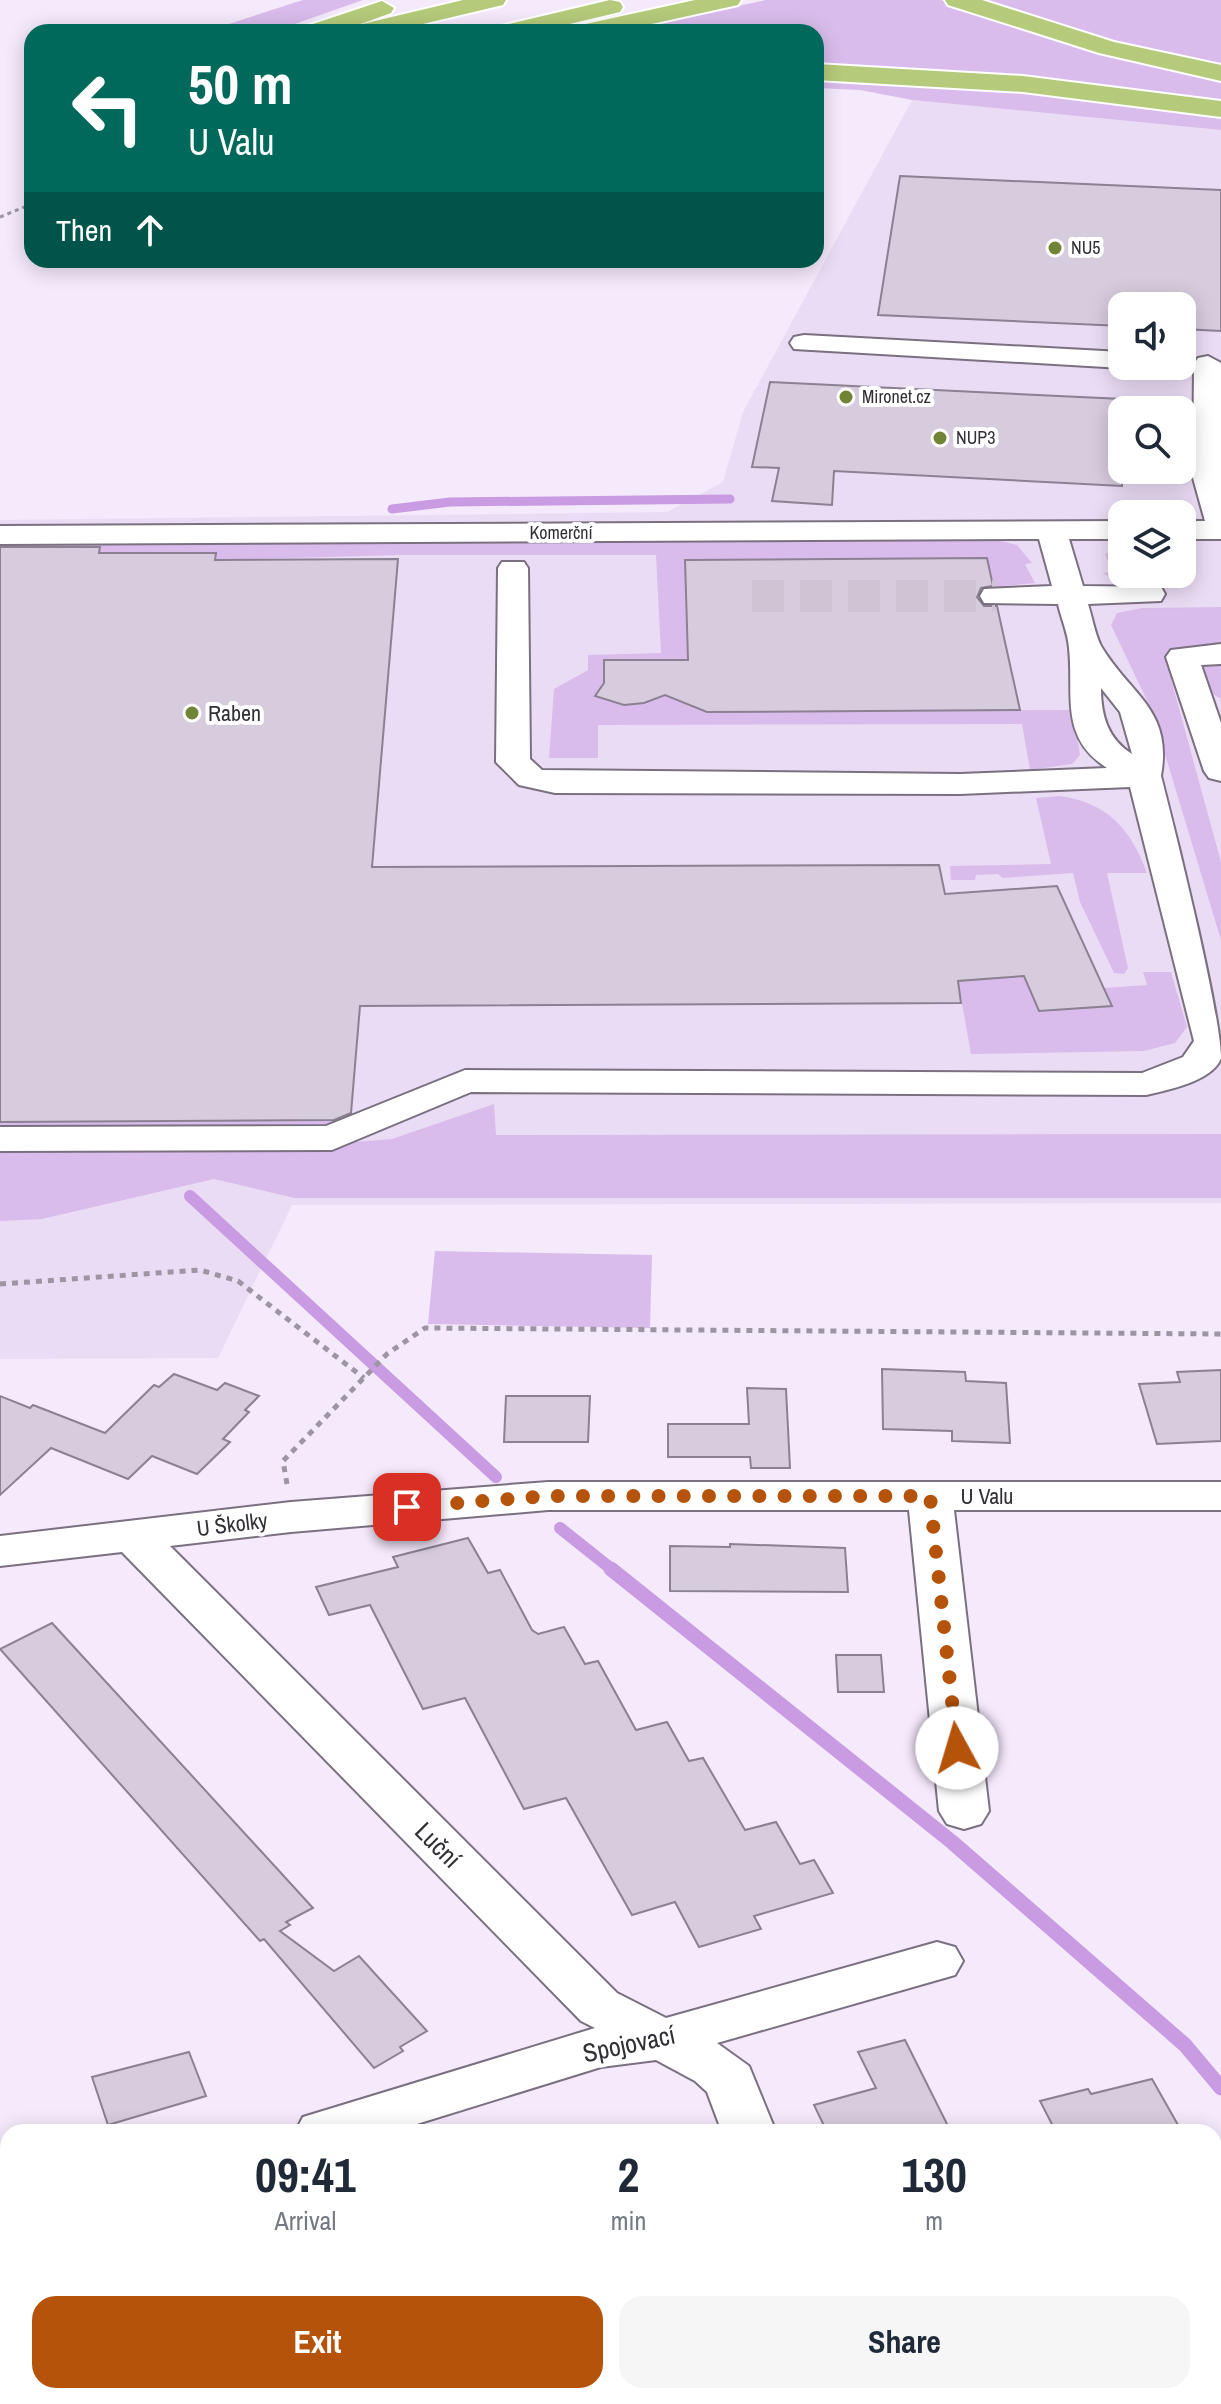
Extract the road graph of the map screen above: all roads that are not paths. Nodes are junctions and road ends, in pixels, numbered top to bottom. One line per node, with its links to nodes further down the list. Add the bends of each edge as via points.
1 (403, 0): 7 (highway)
2 (494, 0): 8 (highway)
3 (571, 0): 9 (highway)
4 (645, 0): 10 (highway)
5 (729, 0): 11 (highway)
6 (957, 0): 13 (highway, via 1108,48)
7 (336, 24)
8 (392, 24)
9 (468, 24)
10 (540, 24)
11 (618, 24)
12 (824, 72): 14 (highway, via 1023,84)
13 (1221, 73)
14 (1221, 109)
15 (804, 343): 16 (street)
16 (1108, 359)
17 (1204, 364): 18 (street, via 1208,478)
18 (1221, 528): 19 (street)
19 (1196, 529)
20 (1108, 530): 21 (street, Komerční)
21 (1052, 531): 22 (street, Komerční); 25 (street)
22 (0, 535)
23 (513, 568): 30 (street, via 513,762 531,778 555,783 960,784)
24 (1150, 594): 25 (street)
25 (1072, 595): 26 (street); 27 (street)
26 (995, 596)
27 (1085, 646): 30 (street, via 1136,711 1149,750); 30 (street, via 1085,710 1101,749)
28 (1221, 654): 29 (street, via 1182,657)
29 (1221, 771)
30 (1144, 776): 31 (street, via 1213,1041 1197,1065 1146,1084 465,1081 332,1138)
31 (0, 1139)
32 (930, 1496): 33 (street, U Valu); 34 (street, U Valu, via 548,1496); 37 (street)
33 (1221, 1496)
34 (465, 1501): 35 (street, U Školky)
35 (133, 1536): 36 (street, U Školky); 39 (street, Luční, via 599,2007)
36 (0, 1551)
37 (964, 1811)
38 (937, 1961): 39 (street, Spojovací)
39 (662, 2039): 40 (street, Spojovací, via 601,2047); 41 (street, Luční, via 714,2066 730,2081)
40 (348, 2124)
41 (746, 2124)

